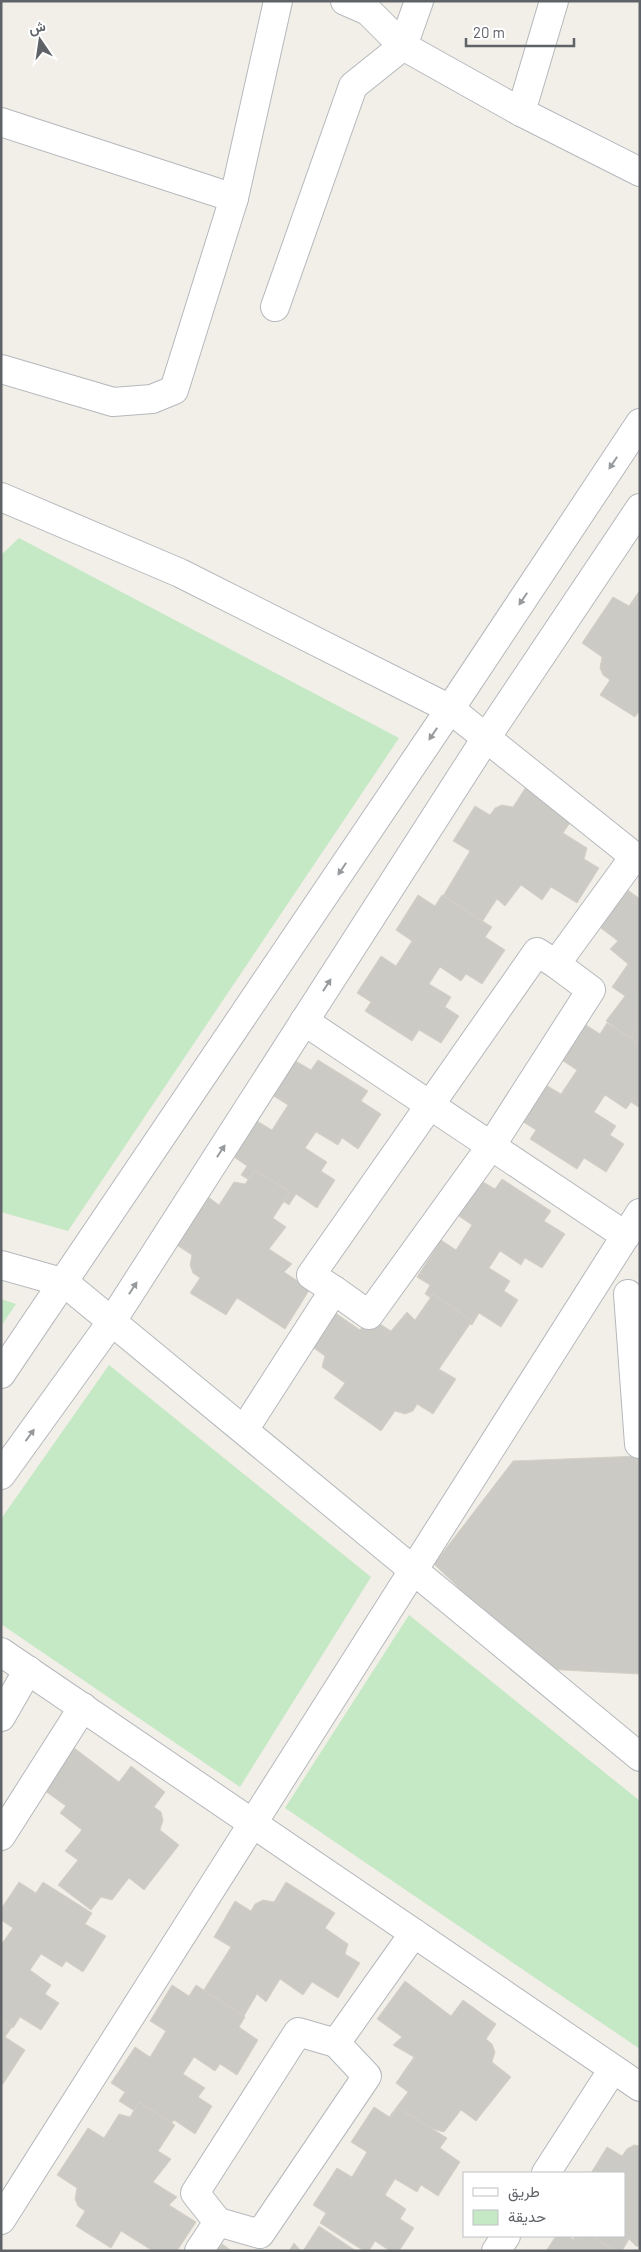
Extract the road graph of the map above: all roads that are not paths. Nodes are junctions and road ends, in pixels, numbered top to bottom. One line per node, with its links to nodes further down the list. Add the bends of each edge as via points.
1 (278, 1): 9 (street)
2 (345, 1): 5 (street, via 368,11)
3 (419, 1): 5 (street)
4 (554, 1): 6 (street)
5 (403, 46): 6 (street); 10 (street, via 353,86)
6 (521, 112): 8 (street)
7 (1, 122): 9 (street)
8 (640, 172)
9 (234, 198): 11 (street, via 174,390 152,399 113,402)
10 (275, 307)
11 (1, 369)
12 (640, 423): 15 (street, one-way to 15)
13 (1, 497): 15 (street, via 180,573)
14 (636, 522): 16 (street)
15 (450, 709): 16 (street); 25 (street, one-way to 25)
16 (486, 738): 17 (street); 19 (street, one-way to 16)
17 (637, 859): 18 (street)
18 (556, 964): 20 (street, via 537,952); 21 (street, via 591,990)
19 (304, 1021): 20 (street); 28 (street, one-way to 19)
20 (430, 1105): 21 (street); 26 (street, via 311,1275)
21 (491, 1146): 22 (street); 26 (street, via 369,1315)
22 (633, 1224): 24 (street)
23 (1, 1265): 25 (street)
24 (601, 1276): 27 (street); 33 (street)
25 (65, 1283): 28 (street); 29 (street)
26 (334, 1290): 30 (street)
27 (634, 1298): 31 (street)
28 (112, 1321): 30 (street); 32 (street, one-way to 28)
29 (1, 1374)
30 (244, 1430): 33 (street)
31 (639, 1444)
32 (1, 1475)
33 (414, 1571): 38 (street); 39 (street)
34 (1, 1652): 35 (street)
35 (28, 1670): 36 (street); 37 (street)
36 (83, 1708): 39 (street); 40 (street)
37 (1, 1717)
38 (640, 1757)
39 (253, 1824): 41 (street); 46 (street)
40 (1, 1836)
41 (414, 1933): 42 (street); 43 (street)
42 (336, 2043): 47 (street, via 298,2032 196,2193); 47 (street, via 367,2076 260,2234)
43 (614, 2069): 44 (street); 45 (street)
44 (640, 2087)
45 (547, 2172)
46 (1, 2220)
47 (218, 2222): 49 (street)
48 (505, 2237): 50 (street)
49 (199, 2251)
50 (496, 2251)

